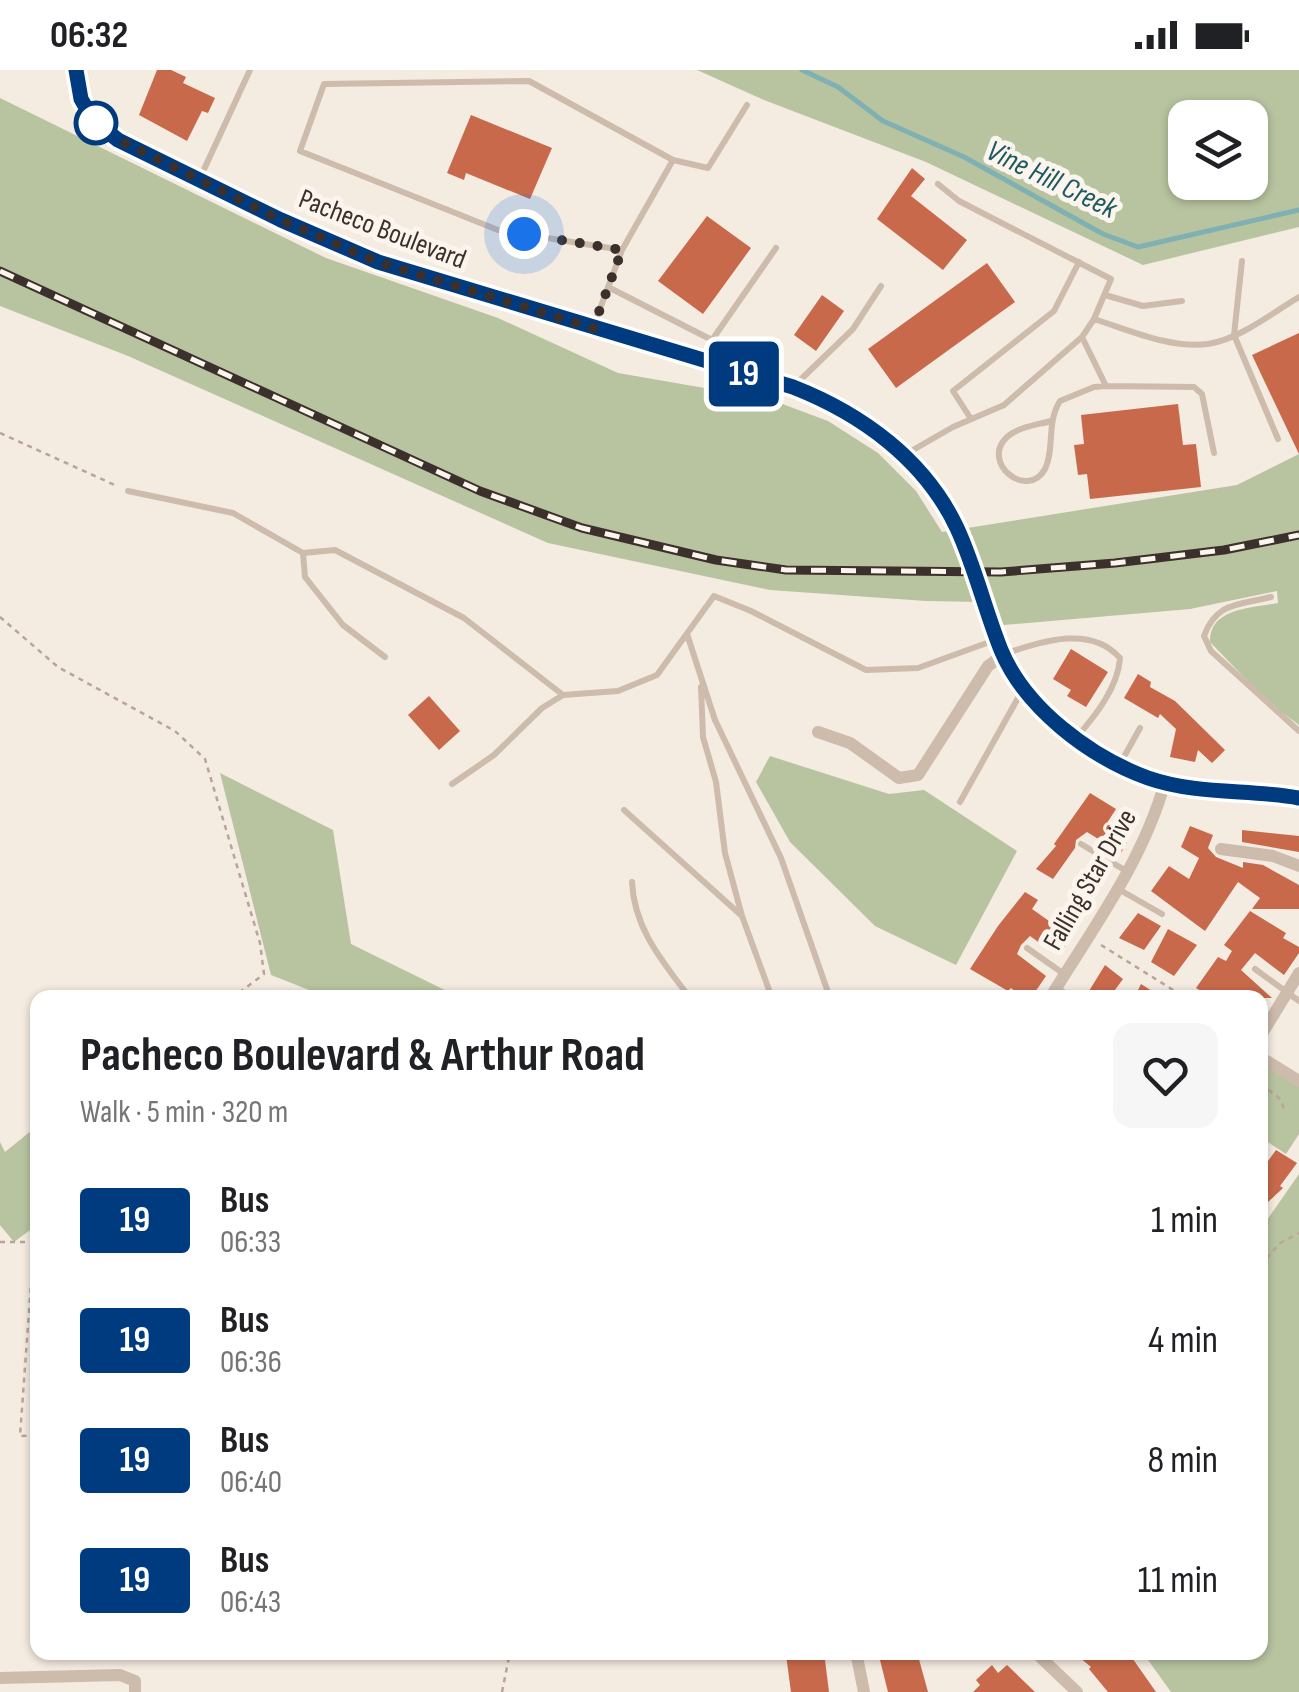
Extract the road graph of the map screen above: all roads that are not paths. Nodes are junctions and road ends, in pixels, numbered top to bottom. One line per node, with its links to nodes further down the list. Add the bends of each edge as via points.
1 (76, 70): 5 (main road, Pacheco Boulevard, via 94,121)
2 (250, 70): 5 (lane)
3 (747, 105): 4 (lane, via 708,168)
4 (673, 160): 8 (lane); 8 (lane, via 528,81 324,84 300,150 498,230)
5 (199, 180): 17 (main road, Pacheco Boulevard, via 378,262)
6 (938, 184): 10 (lane)
7 (776, 248): 12 (lane, via 712,340)
8 (622, 250): 12 (lane)
9 (1242, 261): 18 (lane)
10 (1079, 262): 13 (lane, via 1112,279); 22 (lane, via 1054,311 953,391)
11 (881, 286): 21 (lane, via 853,329)
12 (608, 287): 17 (lane)
13 (1104, 295): 15 (lane, via 1142,306); 16 (lane)
14 (1299, 297): 18 (lane)
15 (1182, 301)
16 (1094, 319): 18 (lane, via 1172,342 1208,344); 19 (lane)
17 (593, 328): 21 (main road, Pacheco Boulevard)
18 (1234, 335): 24 (lane)
19 (1082, 337): 20 (lane); 22 (lane, via 1004,406)
20 (1106, 386): 23 (lane, via 1060,401); 25 (lane, via 1194,387 1206,401)
21 (793, 387): 26 (main road, Pacheco Boulevard, via 830,402)
22 (971, 419): 26 (lane)
23 (1051, 421): 23 (lane, via 1046,468 1036,478 1009,477 1001,468 1004,439)
24 (1278, 440)
25 (1214, 453)
26 (906, 454): 31 (main road, Pacheco Boulevard, via 957,528)
27 (128, 490): 28 (lane, via 232,512)
28 (302, 553): 32 (lane, via 305,577 343,625); 35 (lane, via 335,550 464,618)
29 (1271, 597): 37 (lane, via 1220,610 1204,636)
30 (687, 633): 31 (lane, via 714,596 866,670 918,668); 33 (lane); 35 (lane, via 657,674 618,691)
31 (1000, 647): 34 (main road, Pacheco Boulevard); 38 (street, via 918,775 899,778 850,743); 39 (lane, via 1082,638 1120,658 1097,713)
32 (385, 657)
33 (700, 675): 53 (lane, via 704,737); 60 (lane, via 781,858)
34 (1024, 688): 39 (main road, Pacheco Boulevard); 44 (lane)
35 (564, 694): 42 (lane)
36 (1140, 728): 40 (lane)
37 (1299, 731)
38 (818, 732)
39 (1076, 738): 40 (main road, Pacheco Boulevard)
40 (1120, 765): 41 (main road, Pacheco Boulevard)
41 (1165, 782): 43 (main road, Pacheco Boulevard); 49 (street, Falling Star Drive)
42 (452, 784)
43 (1299, 798)
44 (960, 802)
45 (624, 810): 53 (lane)
46 (1082, 844): 49 (lane)
47 (1220, 849): 48 (street)
48 (1299, 866)
49 (1128, 872): 51 (street, Falling Star Drive)
50 (632, 882): 58 (lane, via 640,926)
51 (1118, 888): 52 (lane); 57 (street, Falling Star Drive)
52 (1162, 914)
53 (742, 916): 59 (lane)
54 (1027, 948): 57 (lane)
55 (1255, 969): 62 (lane)
56 (1299, 973): 62 (street)
57 (1064, 974): 61 (street, Falling Star Drive)
58 (684, 990)
59 (769, 990)
60 (827, 990)
61 (1054, 990)
62 (1293, 998): 63 (street)
63 (1268, 1027)
64 (1268, 1062): 65 (street)
65 (1299, 1081)
66 (858, 1660): 70 (street)
67 (1042, 1660): 71 (street)
68 (0, 1678): 69 (street, via 120,1674 134,1681)
69 (135, 1692)
70 (864, 1692)
71 (1076, 1692)

